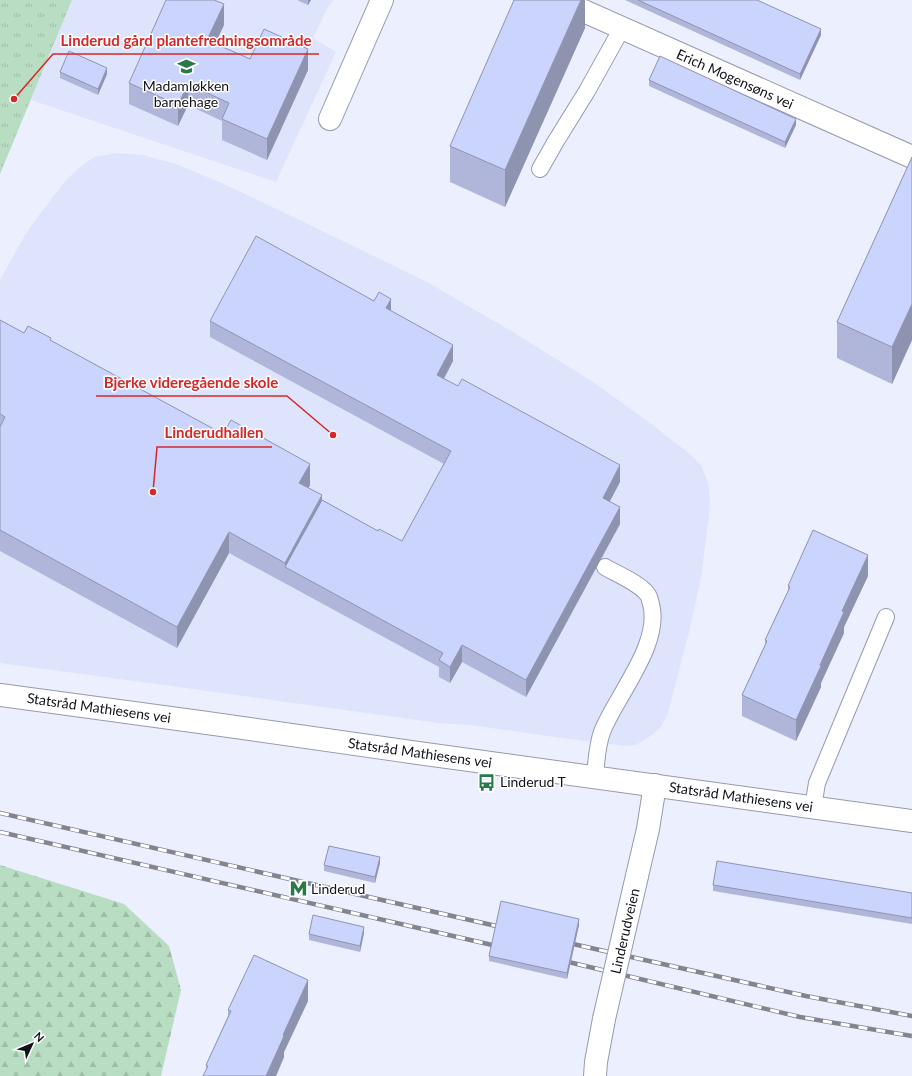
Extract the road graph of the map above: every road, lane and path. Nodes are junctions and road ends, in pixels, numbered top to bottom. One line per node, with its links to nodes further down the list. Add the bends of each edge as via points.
1 (382, 0): 4 (street)
2 (559, 0): 3 (street, Erich Mogensøns vei)
3 (622, 28): 5 (street, Erich Mogensøns vei); 6 (lane, via 588,91)
4 (330, 118)
5 (912, 158)
6 (540, 169)
7 (605, 567): 10 (lane, via 642,588 649,596 653,610 652,630 645,650 602,733)
8 (886, 618): 12 (lane, via 817,783)
9 (0, 695): 10 (street, Statsråd Mathiesens vei)
10 (595, 777): 11 (street, Statsråd Mathiesens vei)
11 (655, 785): 12 (street, Statsråd Mathiesens vei); 14 (street, Linderudveien, bridge, via 638,876 604,1019)
12 (813, 808): 13 (street, Statsråd Mathiesens vei)
13 (912, 821)
14 (595, 1076)

